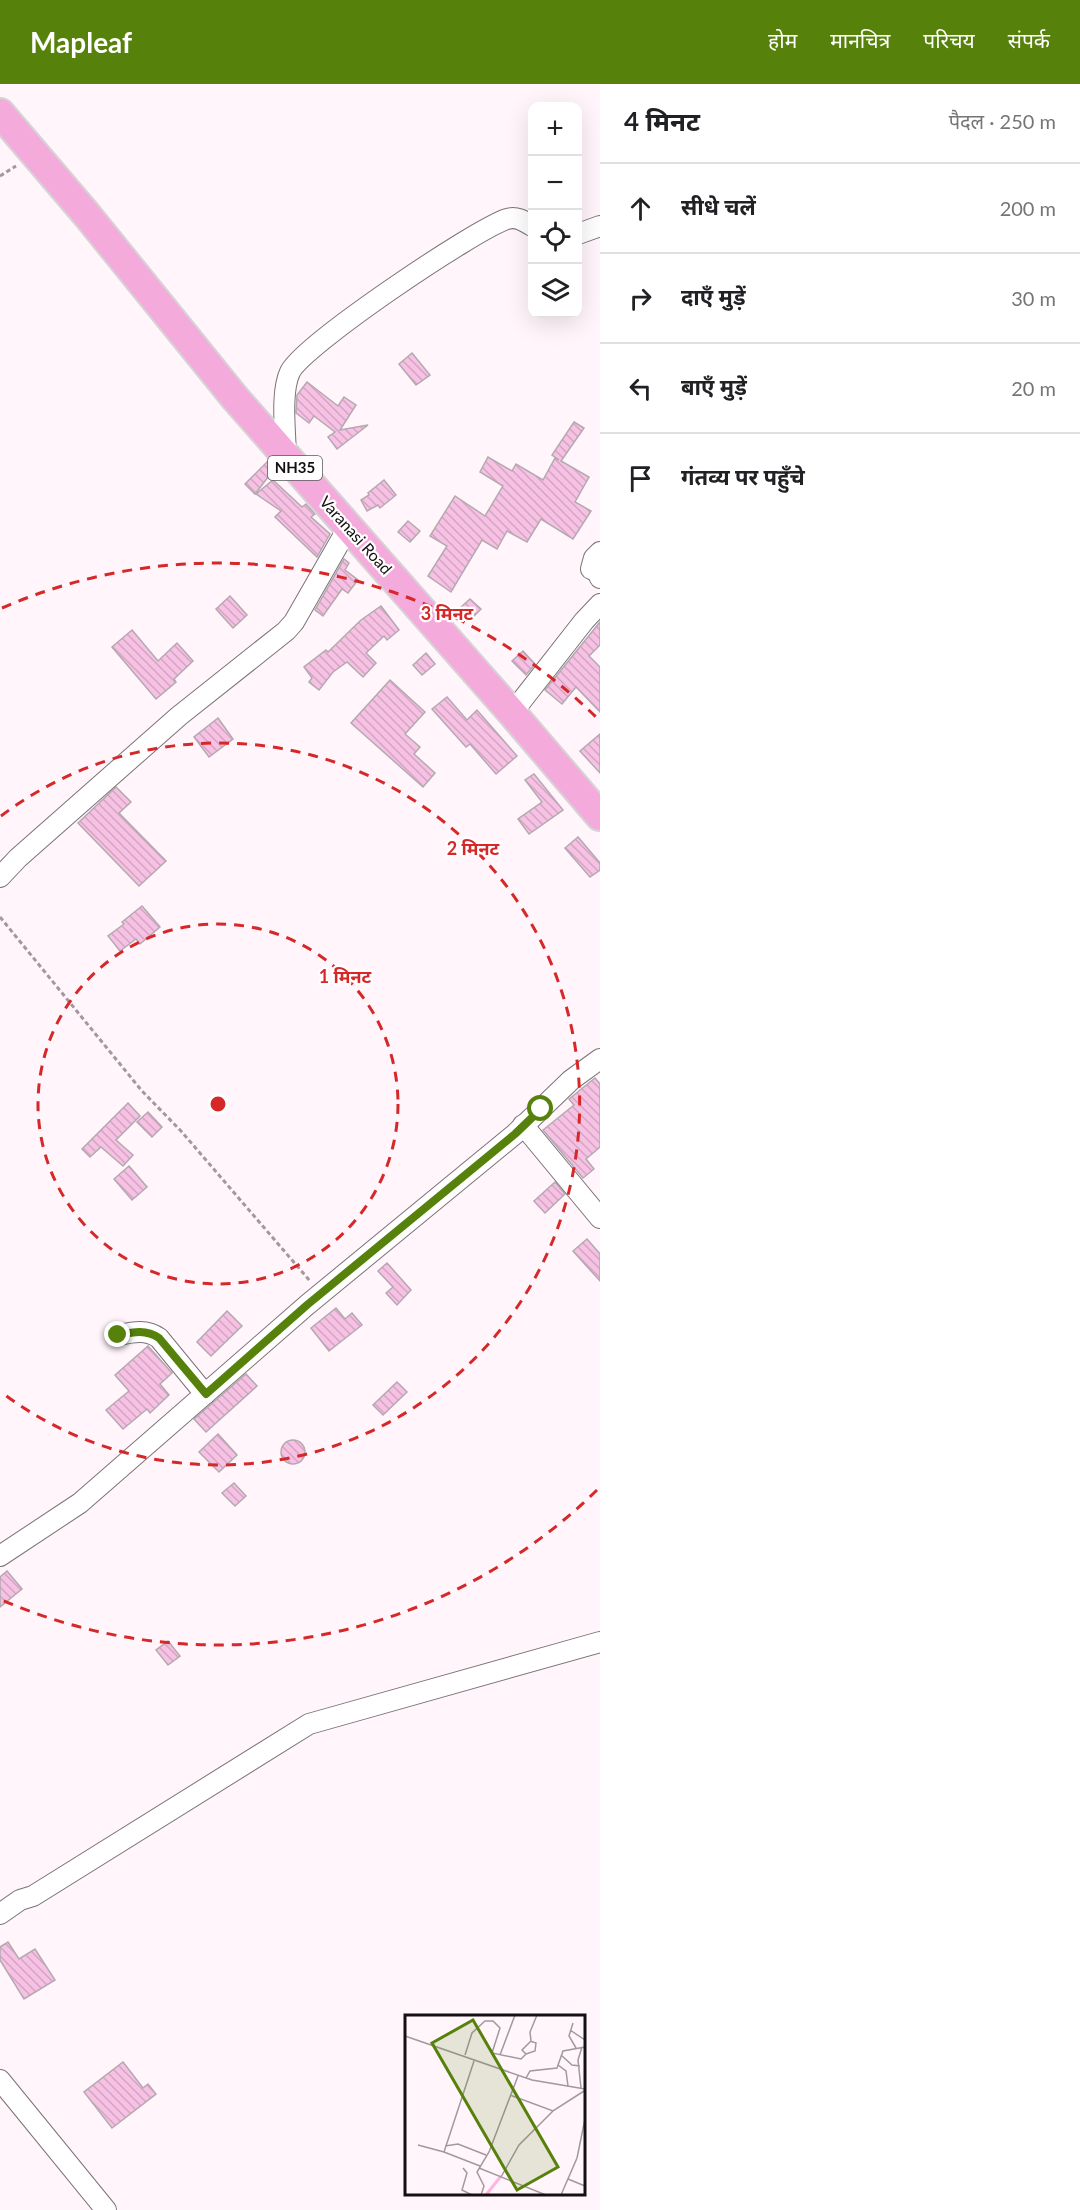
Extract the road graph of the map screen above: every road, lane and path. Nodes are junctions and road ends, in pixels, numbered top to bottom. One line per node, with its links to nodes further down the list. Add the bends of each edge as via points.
1 (0, 113): 5 (highway, Varanasi Road / NH35)
2 (528, 224): 5 (street, via 517,218 506,220 453,249 303,356 291,370 285,388)
3 (600, 226): 4 (street)
4 (582, 233)
5 (286, 459): 6 (highway, Varanasi Road / NH35)
6 (349, 526): 10 (highway, Varanasi Road / NH35); 12 (street, via 286,631 180,716)
7 (600, 552): 8 (street, via 591,570 597,571)
8 (600, 578)
9 (600, 604): 10 (street)
10 (512, 713): 11 (highway, Varanasi Road / NH35)
11 (600, 816)
12 (0, 877)
13 (0, 917): 17 (path, via 142,1091)
14 (600, 1059): 15 (street)
15 (523, 1125): 16 (street); 17 (street)
16 (600, 1218)
17 (320, 1294): 19 (street)
18 (118, 1335): 19 (street, via 152,1333)
19 (206, 1394): 20 (street, via 80,1503)
20 (0, 1556)
21 (600, 1642): 22 (street, via 309,1724)
22 (0, 1914)
23 (0, 2080): 24 (street)
24 (106, 2210)

